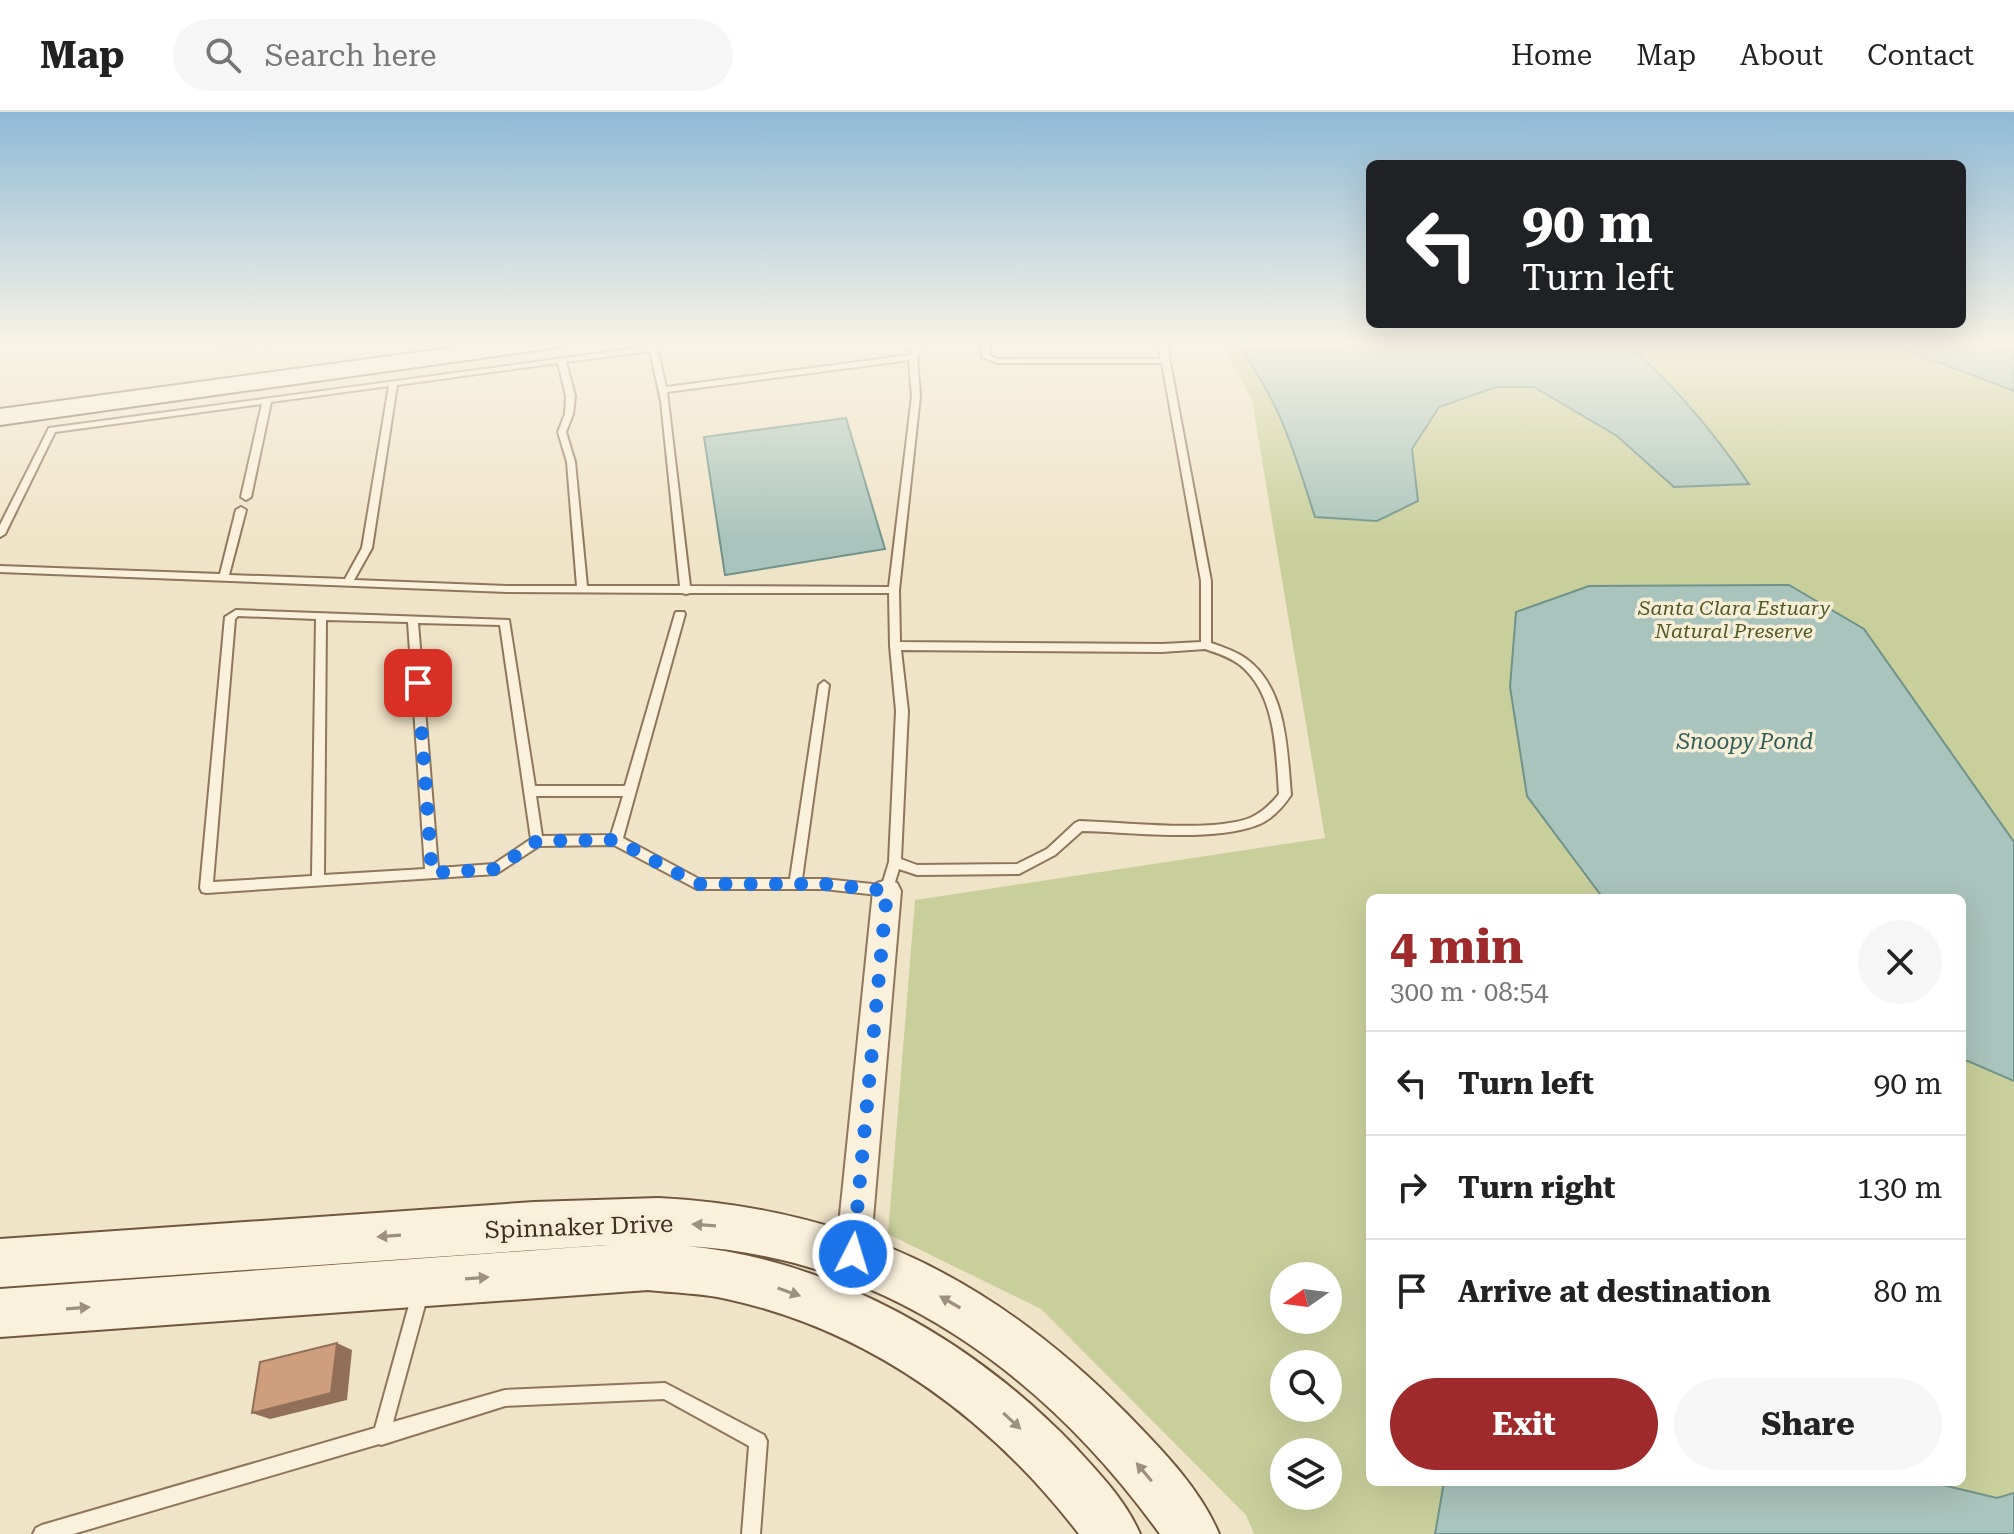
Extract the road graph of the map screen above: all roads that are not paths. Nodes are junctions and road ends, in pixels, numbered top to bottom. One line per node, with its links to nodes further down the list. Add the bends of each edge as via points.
1 (81, 407): 9 (street)
2 (226, 407): 12 (lane, via 52,430)
3 (266, 407): 10 (lane)
4 (389, 407): 15 (lane, via 367,548)
5 (571, 407): 16 (lane, via 562,432 571,462)
6 (665, 407): 18 (lane)
7 (915, 407): 17 (lane)
8 (1174, 407): 22 (lane, via 1206,581)
9 (0, 417)
10 (246, 497)
11 (241, 510): 14 (lane)
12 (0, 534)
13 (0, 569): 14 (lane)
14 (224, 577): 15 (lane)
15 (348, 582): 16 (lane)
16 (582, 590): 18 (lane)
17 (894, 590): 18 (lane); 23 (lane)
18 (686, 591)
19 (680, 614): 26 (lane)
20 (321, 616): 21 (lane); 31 (lane); 31 (lane, via 230,617 206,888)
21 (413, 619): 25 (lane, via 505,622); 29 (lane)
22 (1206, 645): 23 (lane); 30 (lane, via 1245,663 1267,690 1285,795 1271,813 1249,824 1213,828 1079,826 1051,852 1019,869 917,870)
23 (895, 646): 30 (lane, via 902,711)
24 (824, 685): 32 (lane)
25 (530, 791): 26 (lane); 28 (lane)
26 (629, 791): 27 (lane)
27 (616, 840): 28 (lane); 32 (lane, via 697,884)
28 (537, 841): 29 (lane, via 496,869)
29 (432, 873): 31 (lane)
30 (891, 876): 32 (lane); 33 (street)
31 (318, 881)
32 (795, 884)
33 (853, 1254): 34 (street, Spinnaker Drive, one-way to 34, via 737,1227 609,1221); 36 (street); 42 (street, Spinnaker Drive, one-way to 33, via 1126,1452 1040,1366 989,1325)
34 (430, 1257): 35 (street, Spinnaker Drive, one-way to 35); 36 (street, Spinnaker Drive, one-way to 36, via 648,1266 725,1275); 37 (street, Spinnaker Drive, one-way to 34); 38 (lane)
35 (0, 1263)
36 (832, 1307): 41 (street, Spinnaker Drive, one-way to 41, via 912,1346 958,1376 1061,1470)
37 (0, 1313)
38 (381, 1436): 39 (lane); 40 (lane, via 505,1398 665,1391 758,1441)
39 (42, 1534)
40 (751, 1534)
41 (1113, 1534)
42 (1192, 1534)

